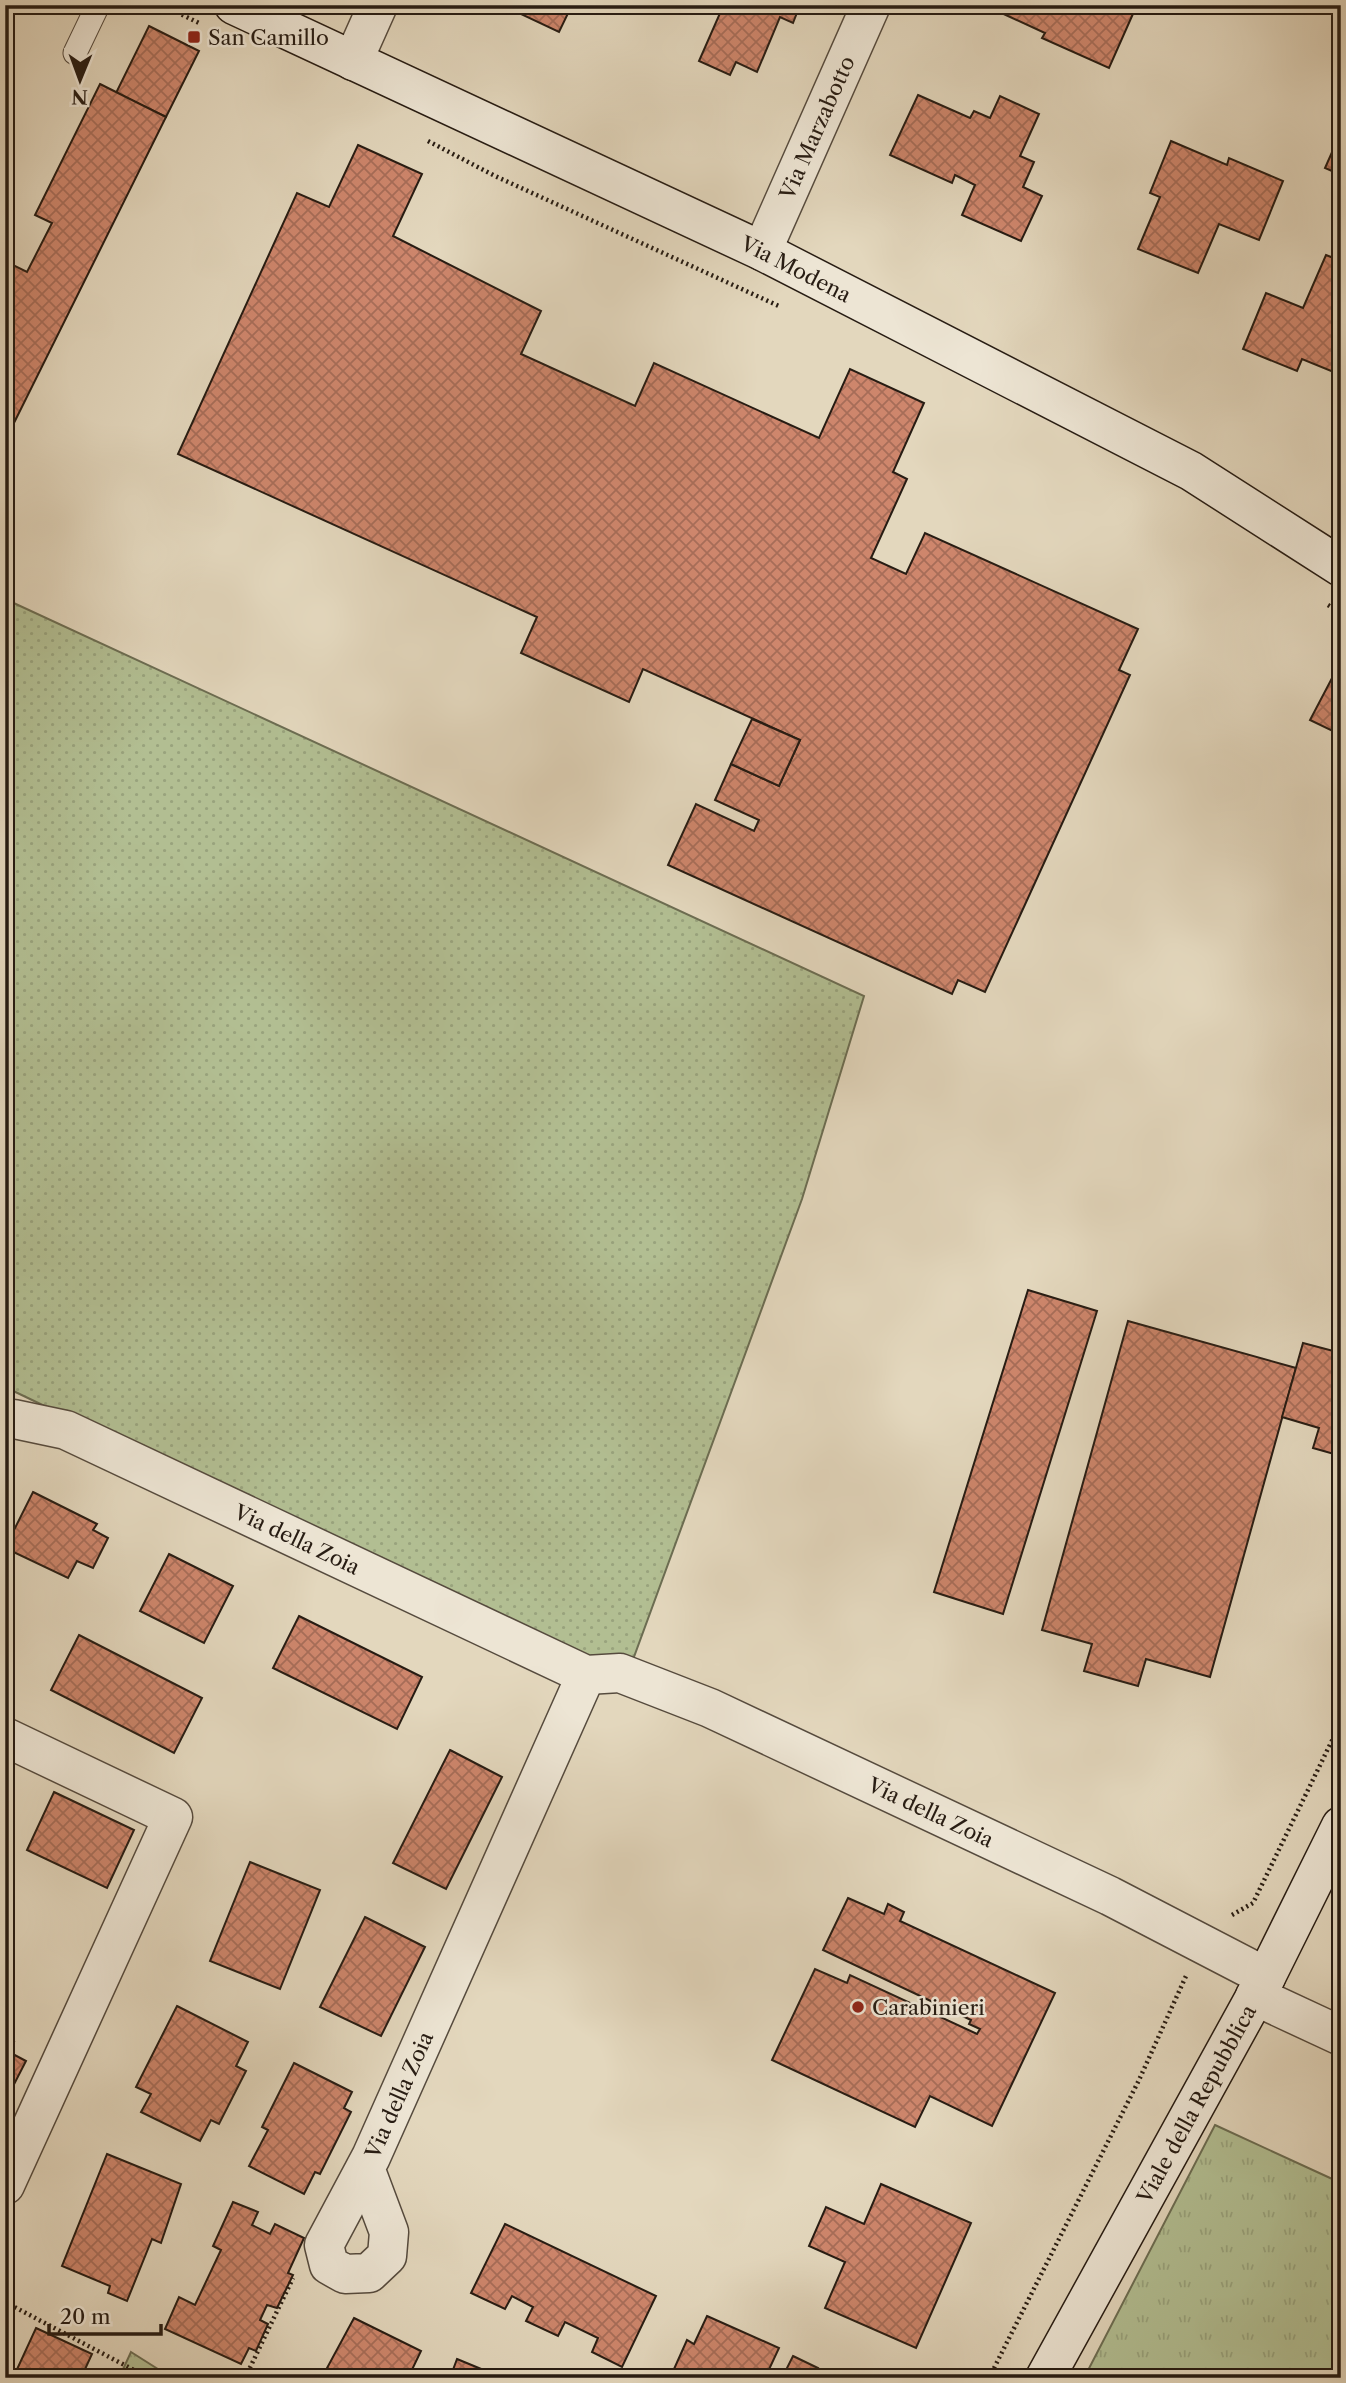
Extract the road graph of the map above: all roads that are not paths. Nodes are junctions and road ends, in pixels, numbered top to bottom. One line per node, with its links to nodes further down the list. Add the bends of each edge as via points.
1 (98, 5): 5 (lane)
2 (378, 5): 6 (street)
3 (871, 5): 7 (street, Via Marzabotto)
4 (221, 17): 6 (street, Via Modena)
5 (75, 53)
6 (353, 61): 7 (street, Via Modena)
7 (762, 251): 8 (street, Via Modena, via 1191,471)
8 (1341, 566)
9 (5, 1421): 10 (street, Via della Zoia, via 66,1430)
10 (586, 1675): 13 (street, Via della Zoia, via 620,1673 709,1708 924,1807 1202,1943); 15 (street, Via della Zoia)
11 (5, 1737): 16 (street, via 173,1817)
12 (1341, 1826): 13 (street, Viale della Repubblica)
13 (1260, 1987): 14 (street, Via della Zoia); 17 (street, Viale della Repubblica)
14 (1341, 2036)
15 (365, 2168): 15 (street, Via della Zoia, via 389,2232 387,2256 369,2273 345,2274 329,2265 324,2245)
16 (5, 2185)
17 (1045, 2378)

